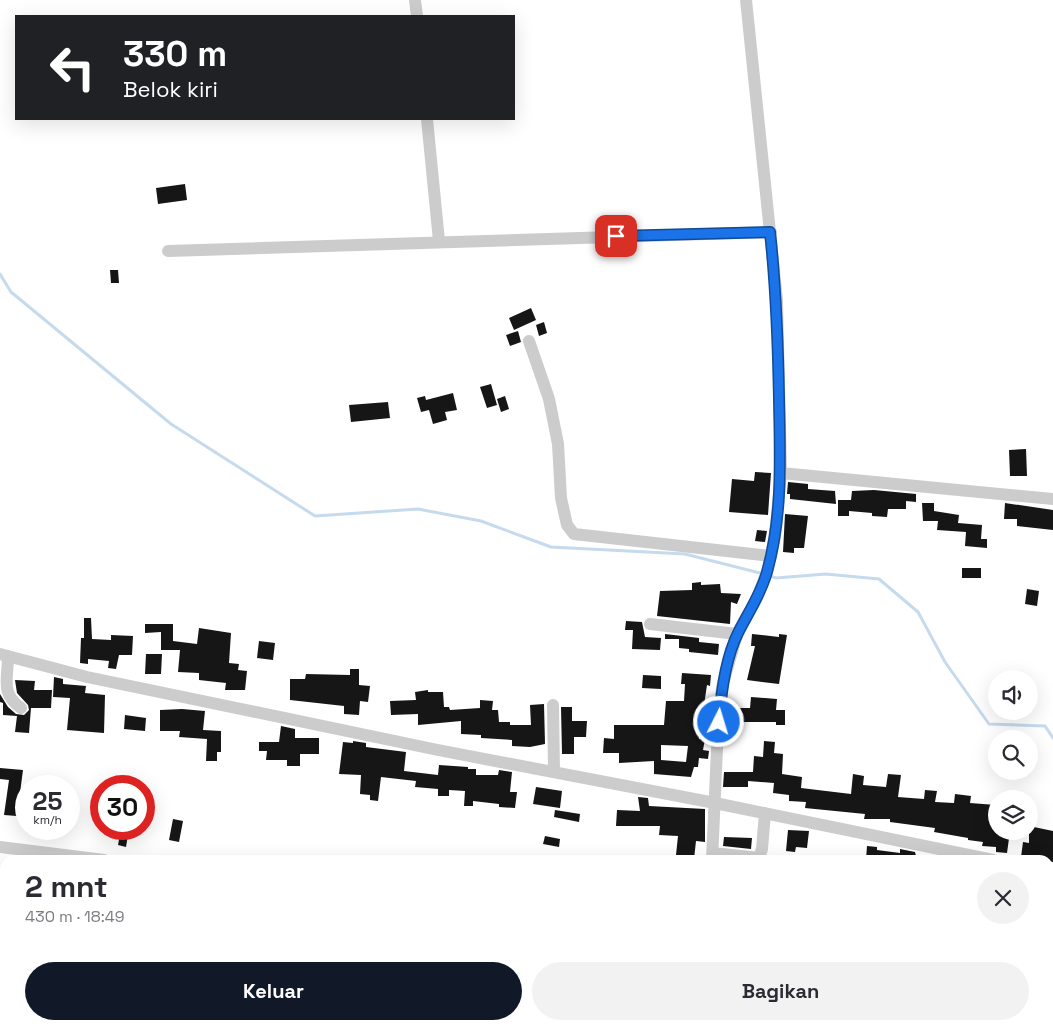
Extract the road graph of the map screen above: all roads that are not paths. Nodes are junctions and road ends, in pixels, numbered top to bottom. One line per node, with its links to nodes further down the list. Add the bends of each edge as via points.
1 (415, 0): 3 (street)
2 (746, 0): 5 (street)
3 (417, 15)
4 (427, 120): 6 (street)
5 (770, 232): 6 (street); 9 (street, via 777,300)
6 (439, 241): 7 (street)
7 (168, 251)
8 (529, 341): 11 (street, via 549,399 558,444 561,498 567,525 574,534)
9 (781, 473): 10 (street); 11 (street)
10 (1053, 500)
11 (770, 556): 13 (street, via 757,598)
12 (650, 624): 13 (street)
13 (737, 634): 18 (street, via 721,696)
14 (4, 655): 16 (street, via 7,694); 17 (street, via 96,679)
15 (553, 705): 17 (street)
16 (21, 708)
17 (554, 772): 18 (street)
18 (715, 803): 19 (street); 22 (street)
19 (765, 813): 23 (street); 24 (street)
20 (0, 846): 21 (street)
21 (67, 855)
22 (712, 855)
23 (760, 855)
24 (969, 855)

